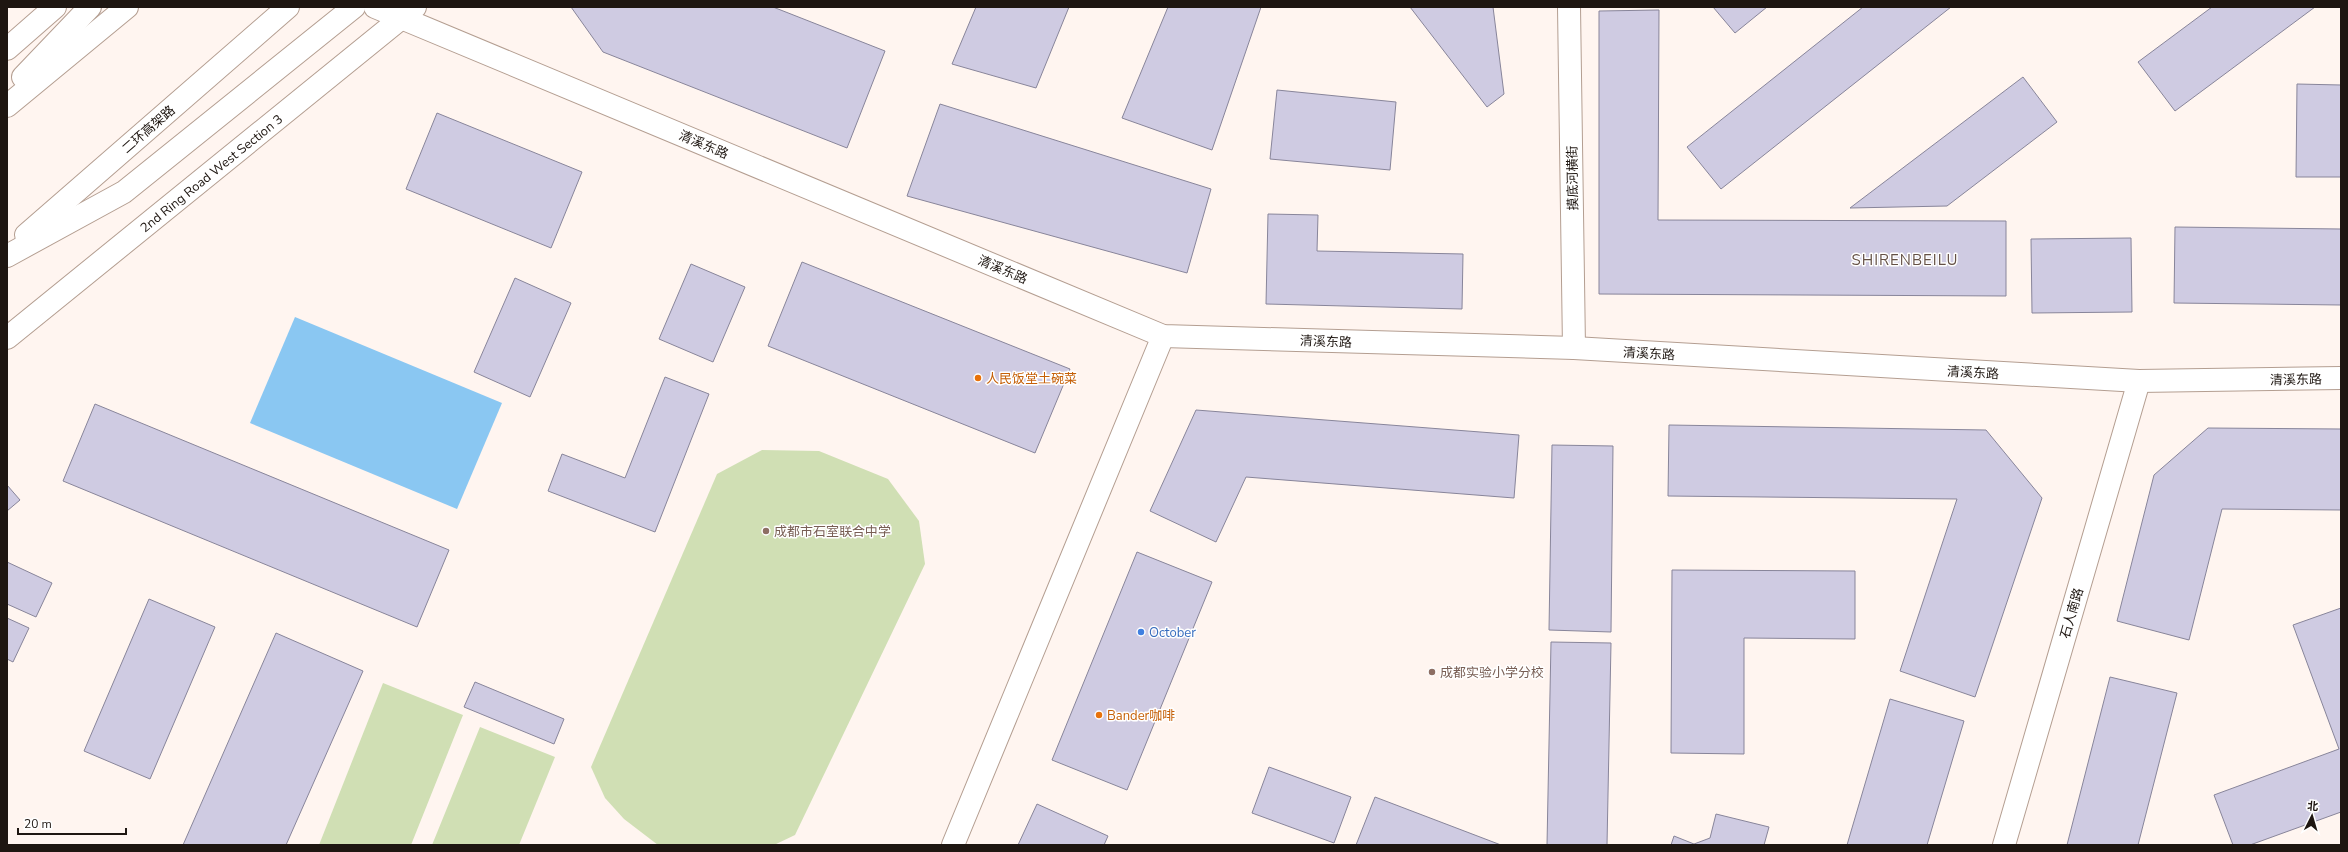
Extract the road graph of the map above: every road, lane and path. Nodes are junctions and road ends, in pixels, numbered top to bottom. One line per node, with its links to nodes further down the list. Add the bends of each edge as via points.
1 (56, 7): 9 (main road)
2 (90, 7): 10 (main road)
3 (127, 7): 11 (main road)
4 (288, 7): 12 (main road, 二环高架路)
5 (354, 7): 13 (main road, via 124,192)
6 (375, 7): 8 (main road, 清溪东路)
7 (1569, 7): 16 (main road, 摸底河横街)
8 (408, 13): 14 (main road, 清溪东路); 15 (main road, 2nd Ring Road West Section 3)
9 (7, 49)
10 (7, 95)
11 (7, 106)
12 (7, 252)
13 (7, 256)
14 (1163, 336): 16 (main road, 清溪东路); 19 (main road)
15 (7, 338)
16 (1574, 348): 18 (main road, 清溪东路)
17 (2341, 378): 18 (main road, 清溪东路)
18 (2139, 381): 20 (main road, 石人南路)
19 (953, 845)
20 (2004, 845)

